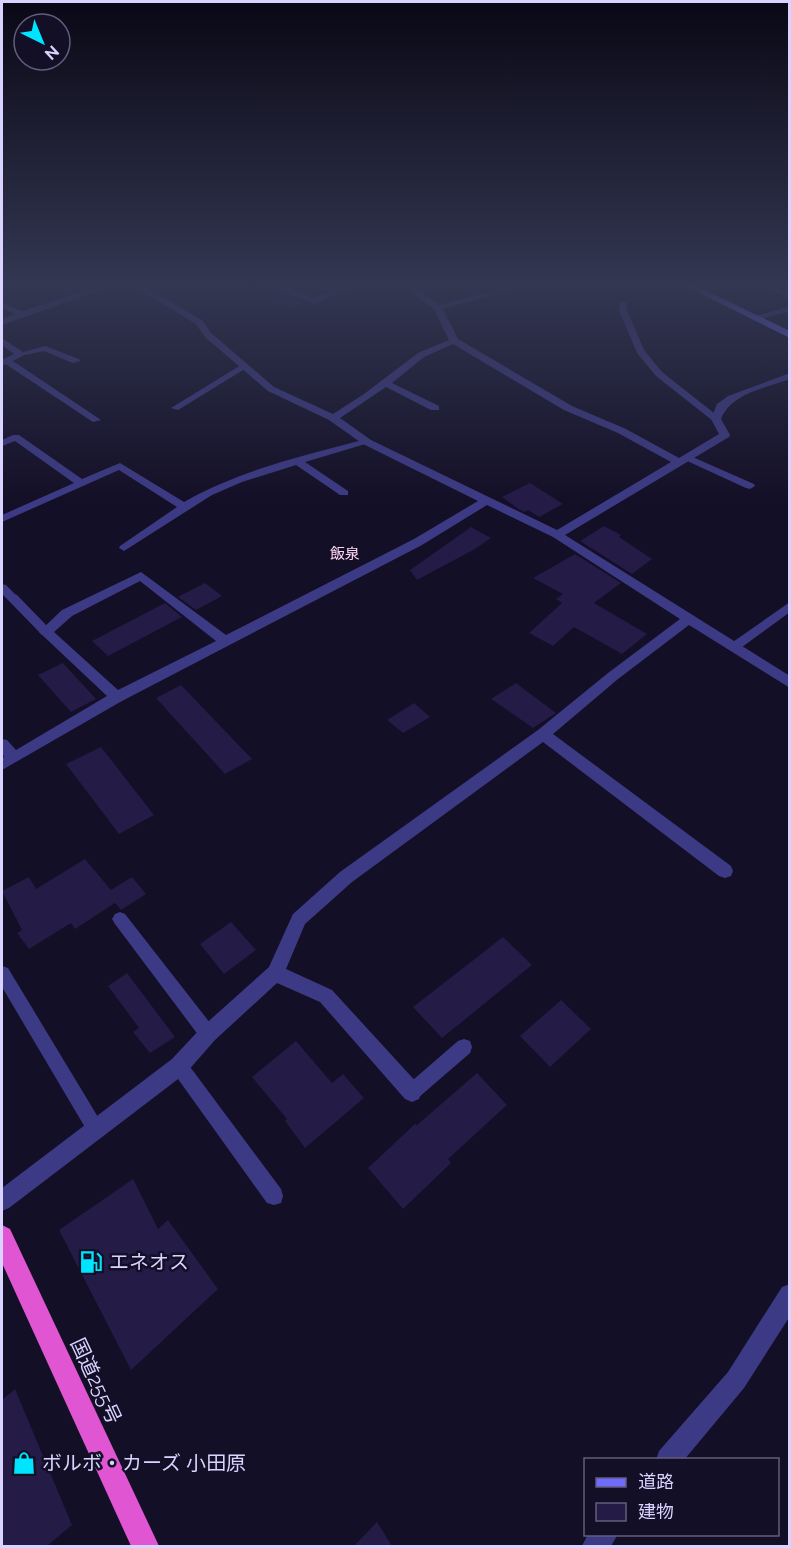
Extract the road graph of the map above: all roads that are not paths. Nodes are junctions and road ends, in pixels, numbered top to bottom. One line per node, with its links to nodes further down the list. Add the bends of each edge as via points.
1 (18, 355): 8 (street)
2 (62, 355): 7 (lane)
3 (231, 355): 9 (street)
4 (424, 355): 11 (street)
5 (478, 355): 19 (street, via 568,408)
6 (643, 355): 15 (lane, via 658,374)
7 (76, 361)
8 (4, 362): 16 (lane)
9 (244, 367): 12 (lane); 14 (street, via 271,389)
10 (789, 376): 15 (street, via 731,398 721,406)
11 (385, 383): 13 (street); 14 (street)
12 (175, 408)
13 (435, 408)
14 (333, 418): 17 (street)
15 (716, 419): 19 (street, via 725,435)
16 (96, 420)
17 (367, 442): 20 (lane); 24 (street)
18 (2, 443): 21 (lane, via 16,437)
19 (684, 460): 22 (lane); 27 (street)
20 (298, 462): 23 (lane); 25 (lane, via 222,487)
21 (82, 484): 25 (lane, via 120,466); 26 (lane)
22 (750, 486)
23 (344, 493)
24 (487, 500): 27 (street); 34 (street, via 418,542)
25 (183, 506): 28 (lane)
26 (2, 519)
27 (557, 535): 32 (street)
28 (124, 548)
29 (2, 588): 30 (street)
30 (13, 598): 33 (lane)
31 (789, 606): 35 (lane)
32 (689, 619): 35 (street); 38 (street)
33 (46, 632): 34 (street, via 68,613 141,576); 37 (street)
34 (225, 641): 37 (street)
35 (734, 647): 36 (street)
36 (789, 683)
37 (117, 697): 40 (street)
38 (543, 734): 41 (street); 44 (street, via 330,891 299,919)
39 (2, 744): 40 (street)
40 (8, 761)
41 (726, 871)
42 (120, 919): 45 (lane)
43 (2, 973): 49 (lane)
44 (275, 973): 45 (street); 48 (street, via 326,996)
45 (208, 1034): 47 (street)
46 (464, 1047): 48 (lane)
47 (179, 1066): 49 (street); 50 (lane)
48 (412, 1092)
49 (95, 1128): 51 (street)
50 (274, 1196)
51 (2, 1201)
52 (2, 1237): 55 (highway, 国道255号)
53 (789, 1295): 54 (street, via 736,1380)
54 (670, 1458)
55 (145, 1546)

